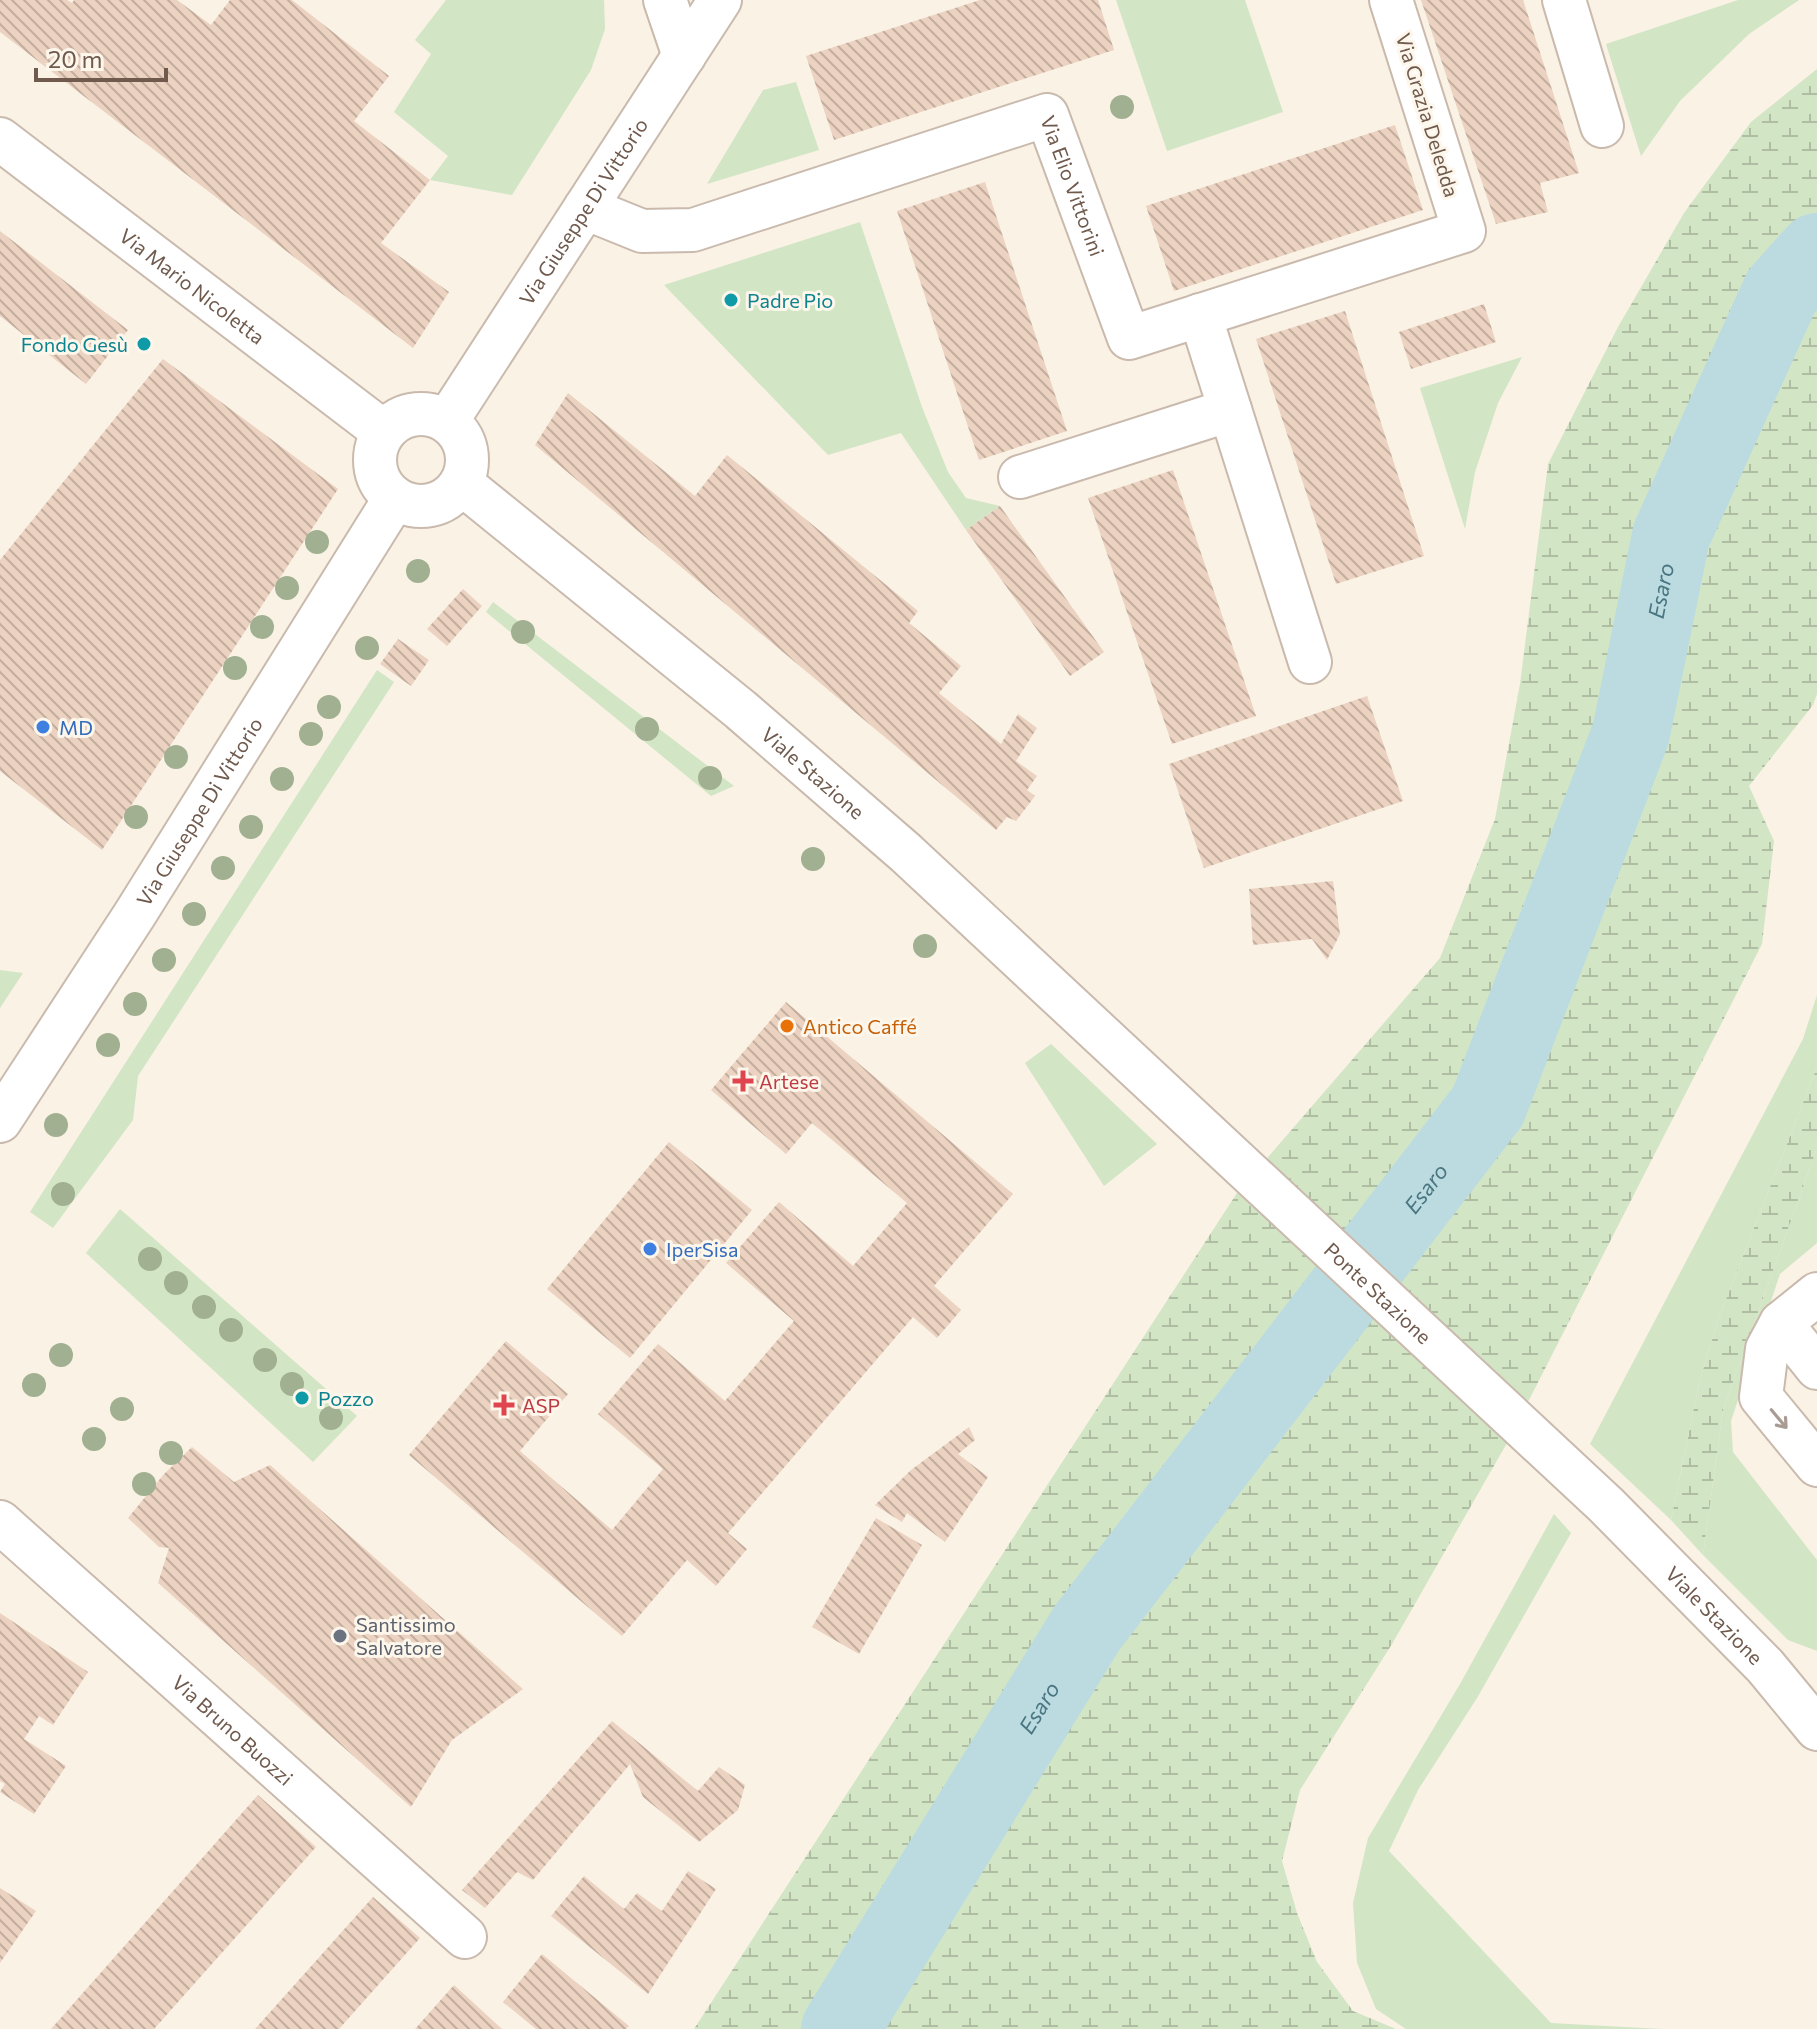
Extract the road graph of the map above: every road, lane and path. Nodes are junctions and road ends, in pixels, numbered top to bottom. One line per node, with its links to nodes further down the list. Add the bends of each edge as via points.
1 (665, 0): 5 (street)
2 (720, 0): 5 (street, Via Giuseppe Di Vittorio)
3 (1391, 0): 9 (street, Via Grazia Deledda)
4 (1570, 2): 6 (street)
5 (684, 56): 8 (street, Via Giuseppe Di Vittorio)
6 (1602, 126)
7 (0, 139): 13 (street, Via Mario Nicoletta)
8 (585, 208): 10 (street, Via Elio Vittorini, via 642,231 693,230 1047,115 1129,338); 12 (street, Via Giuseppe Di Vittorio)
9 (1464, 231): 10 (street, Via Elio Vittorini)
10 (1200, 315): 11 (street)
11 (1230, 410): 14 (street); 17 (street)
12 (447, 421): 13 (street, via 406,416); 15 (street, via 464,442 467,456)
13 (384, 432): 16 (street, via 377,445 377,475)
14 (1020, 477)
15 (461, 483): 16 (street, via 439,503 424,506); 18 (street, Viale Stazione, via 798,758)
16 (395, 498): 19 (street, Via Giuseppe Di Vittorio)
17 (1310, 662)
18 (1151, 1080): 24 (street, Ponte Stazione)
19 (0, 1121)
20 (1817, 1294): 21 (street)
21 (1781, 1323): 22 (street); 23 (street, one-way to 23, via 1767,1349 1761,1397)
22 (1817, 1368)
23 (1817, 1465)
24 (1606, 1505): 26 (street, Viale Stazione, via 1765,1666)
25 (0, 1522): 27 (street, Via Bruno Buozzi)
26 (1816, 1726)
27 (465, 1937)

